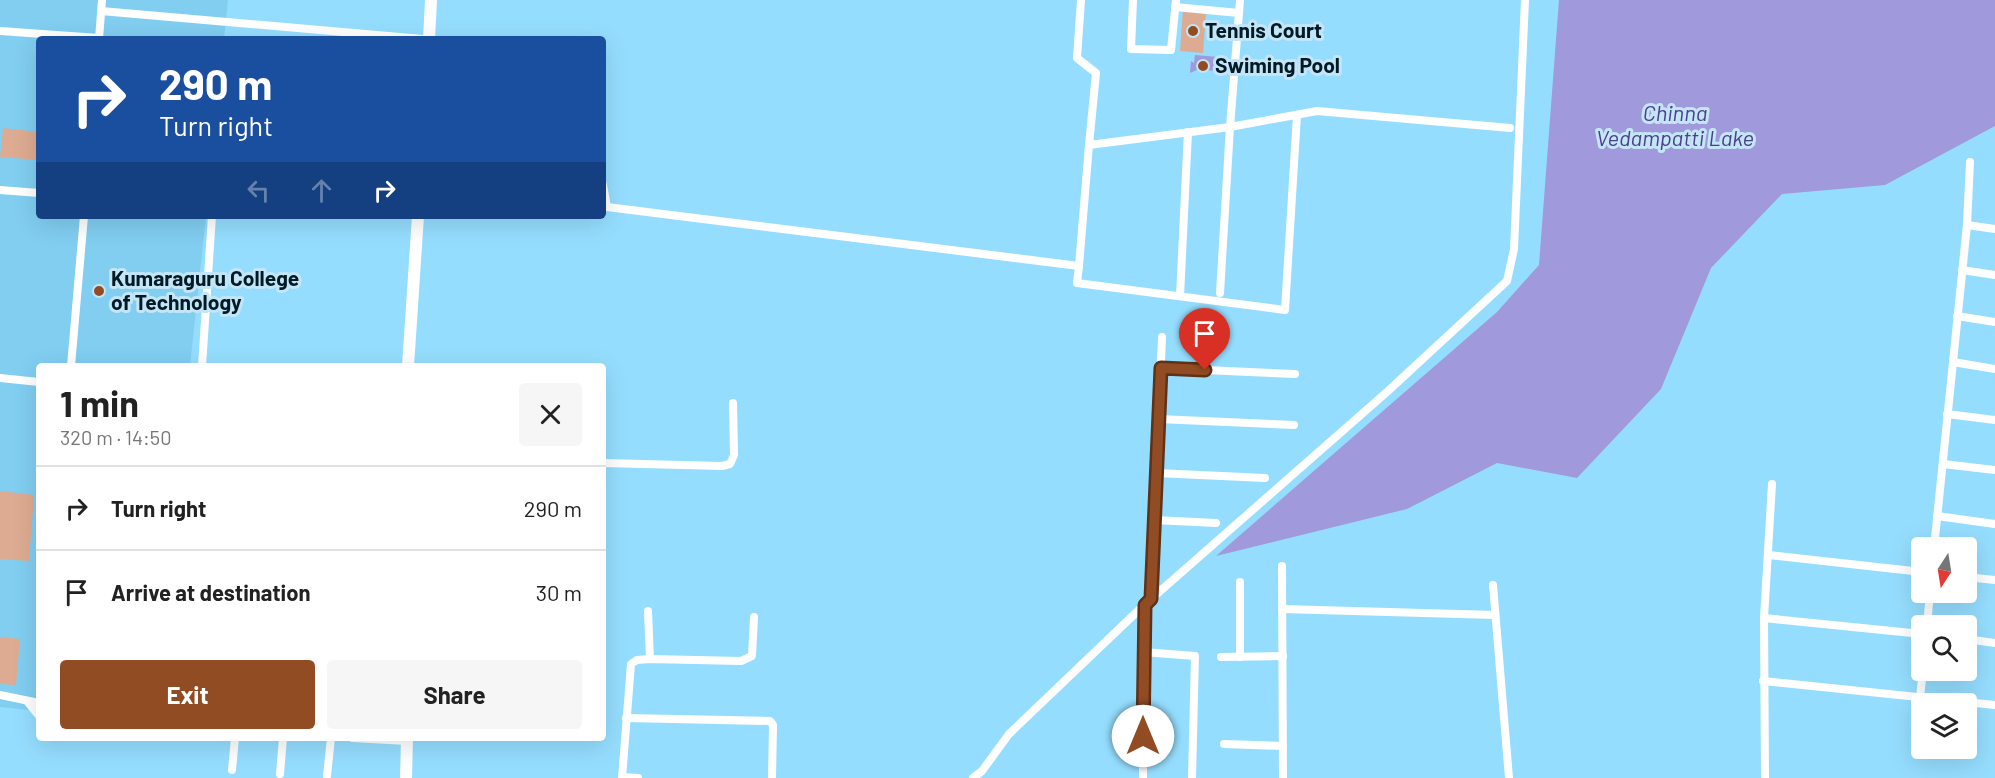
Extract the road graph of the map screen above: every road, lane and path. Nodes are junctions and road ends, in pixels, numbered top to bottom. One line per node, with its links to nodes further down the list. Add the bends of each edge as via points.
1 (102, 0): 8 (street)
2 (431, 0): 14 (main road)
3 (1081, 0): 19 (street, via 1077,58 1096,73)
4 (1133, 0): 7 (street, via 1131,49 1172,50)
5 (1240, 0): 9 (street)
6 (1525, 0): 69 (street, via 1514,249 1507,281)
7 (1176, 4): 9 (street)
8 (101, 11): 12 (street); 13 (street)
9 (1239, 13): 16 (street)
10 (0, 31): 11 (street)
11 (71, 36)
12 (99, 36)
13 (388, 36)
14 (429, 36)
15 (1297, 115): 16 (street); 17 (street, via 1317,111); 33 (street, via 1285,310)
16 (1230, 127): 18 (street); 32 (street)
17 (1510, 128)
18 (1188, 132): 19 (street); 33 (street)
19 (1089, 145): 29 (street)
20 (1970, 162): 27 (street)
21 (0, 190): 22 (street)
22 (36, 193)
23 (606, 202): 29 (street, via 607,207)
24 (84, 219): 38 (street)
25 (212, 219): 39 (street)
26 (418, 219): 40 (main road)
27 (1966, 225): 28 (street); 30 (street)
28 (1995, 229)
29 (1079, 266): 33 (street, via 1077,283)
30 (1962, 270): 31 (street); 34 (street)
31 (1995, 275)
32 (1220, 293)
33 (1180, 296)
34 (1957, 316): 35 (street); 37 (street)
35 (1995, 322)
36 (1162, 337): 41 (street)
37 (1953, 362): 42 (street); 47 (street)
38 (72, 363)
39 (202, 363)
40 (408, 363)
41 (1161, 368): 43 (street); 48 (street)
42 (1995, 369)
43 (1295, 375)
44 (0, 378): 45 (street)
45 (36, 382)
46 (733, 403): 51 (street, via 734,455 730,464)
47 (1947, 414): 49 (street); 52 (street)
48 (1158, 419): 50 (street); 54 (street)
49 (1995, 420)
50 (1294, 425)
51 (606, 463)
52 (1943, 464): 53 (street); 57 (street)
53 (1995, 470)
54 (1156, 473): 55 (street); 58 (street)
55 (1265, 477)
56 (1772, 484): 62 (street)
57 (1937, 516): 60 (street); 61 (street)
58 (1154, 520): 59 (street); 69 (street)
59 (1216, 523)
60 (1995, 524)
61 (1935, 537)
62 (1769, 555): 64 (street); 74 (street)
63 (1282, 566): 70 (street)
64 (1911, 571)
65 (1977, 578): 66 (street)
66 (1995, 580)
67 (1240, 582): 81 (street)
68 (1493, 585): 72 (street)
69 (1148, 602): 78 (street); 105 (street, via 1009,734)
70 (1282, 609): 72 (street); 79 (street)
71 (648, 611): 82 (street)
72 (1495, 615): 109 (street)
73 (754, 617): 82 (street, via 752,656 741,661)
74 (1764, 618): 75 (street); 83 (street)
75 (1911, 633)
76 (1977, 640): 77 (street)
77 (1995, 642)
78 (1143, 652): 106 (street); 107 (street, via 1195,656)
79 (1282, 656): 81 (street); 97 (street)
80 (1221, 657): 81 (street)
81 (1240, 657)
82 (650, 659): 91 (street, via 631,664)
83 (1763, 681): 85 (street); 110 (street)
84 (0, 695): 86 (street)
85 (1911, 696)
86 (27, 701): 87 (street); 90 (street)
87 (36, 702)
88 (1977, 703): 89 (street)
89 (1995, 705)
90 (36, 711)
91 (626, 718): 102 (street); 104 (street, via 770,721)
92 (234, 741): 98 (street)
93 (283, 741): 99 (street)
94 (331, 741): 100 (street)
95 (407, 741): 101 (main road)
96 (1224, 744): 97 (street)
97 (1283, 746): 108 (street)
98 (232, 770)
99 (280, 774)
100 (327, 776)
101 (406, 778)
102 (622, 778): 103 (street)
103 (638, 778)
104 (772, 778)
105 (973, 778)
106 (1143, 778)
107 (1192, 778)
108 (1283, 778)
109 (1509, 778)
110 (1765, 778)

